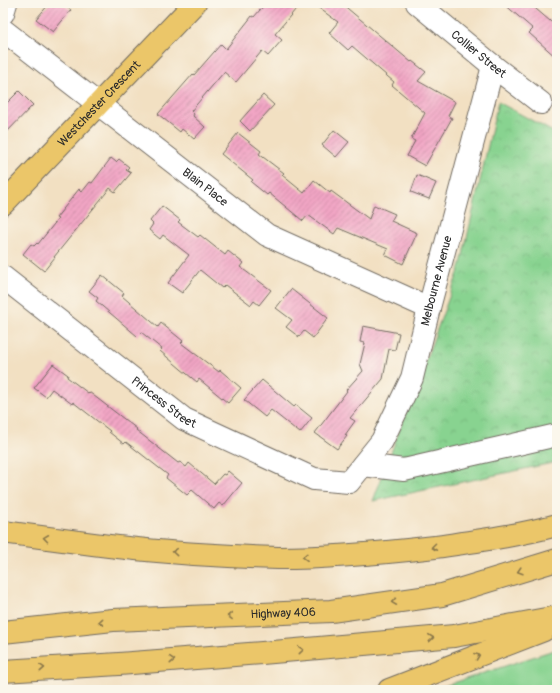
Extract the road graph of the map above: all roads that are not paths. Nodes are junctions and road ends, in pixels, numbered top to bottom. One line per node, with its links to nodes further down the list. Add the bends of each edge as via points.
1 (6, 3): 4 (street)
2 (195, 3): 8 (main road, Westchester Crescent)
3 (417, 3): 6 (street, Collier Street)
4 (3, 13)
5 (3, 30): 8 (street, Blain Place)
6 (493, 66): 7 (street, Collier Street); 11 (street, Melbourne Avenue)
7 (541, 103)
8 (98, 104): 9 (main road, Westchester Crescent); 11 (street, Blain Place, via 267,235)
9 (3, 204)
10 (3, 277): 14 (street, Princess Street, via 184,419 314,479)
11 (429, 308): 13 (street, Melbourne Avenue, via 412,378 382,441)
12 (557, 435): 13 (street, via 404,470)
13 (363, 465): 14 (street, Melbourne Avenue)
14 (349, 482)
15 (557, 525): 16 (main road, one-way to 16, via 473,542 399,551 279,558 180,553)
16 (3, 532)
17 (557, 560): 20 (main road, Highway 406, one-way to 20, via 442,595 331,611 113,620)
18 (557, 617): 21 (main road, one-way to 18, via 262,653 454,636)
19 (557, 625): 22 (main road, one-way to 19)
20 (3, 632)
21 (3, 671)
22 (389, 690)

